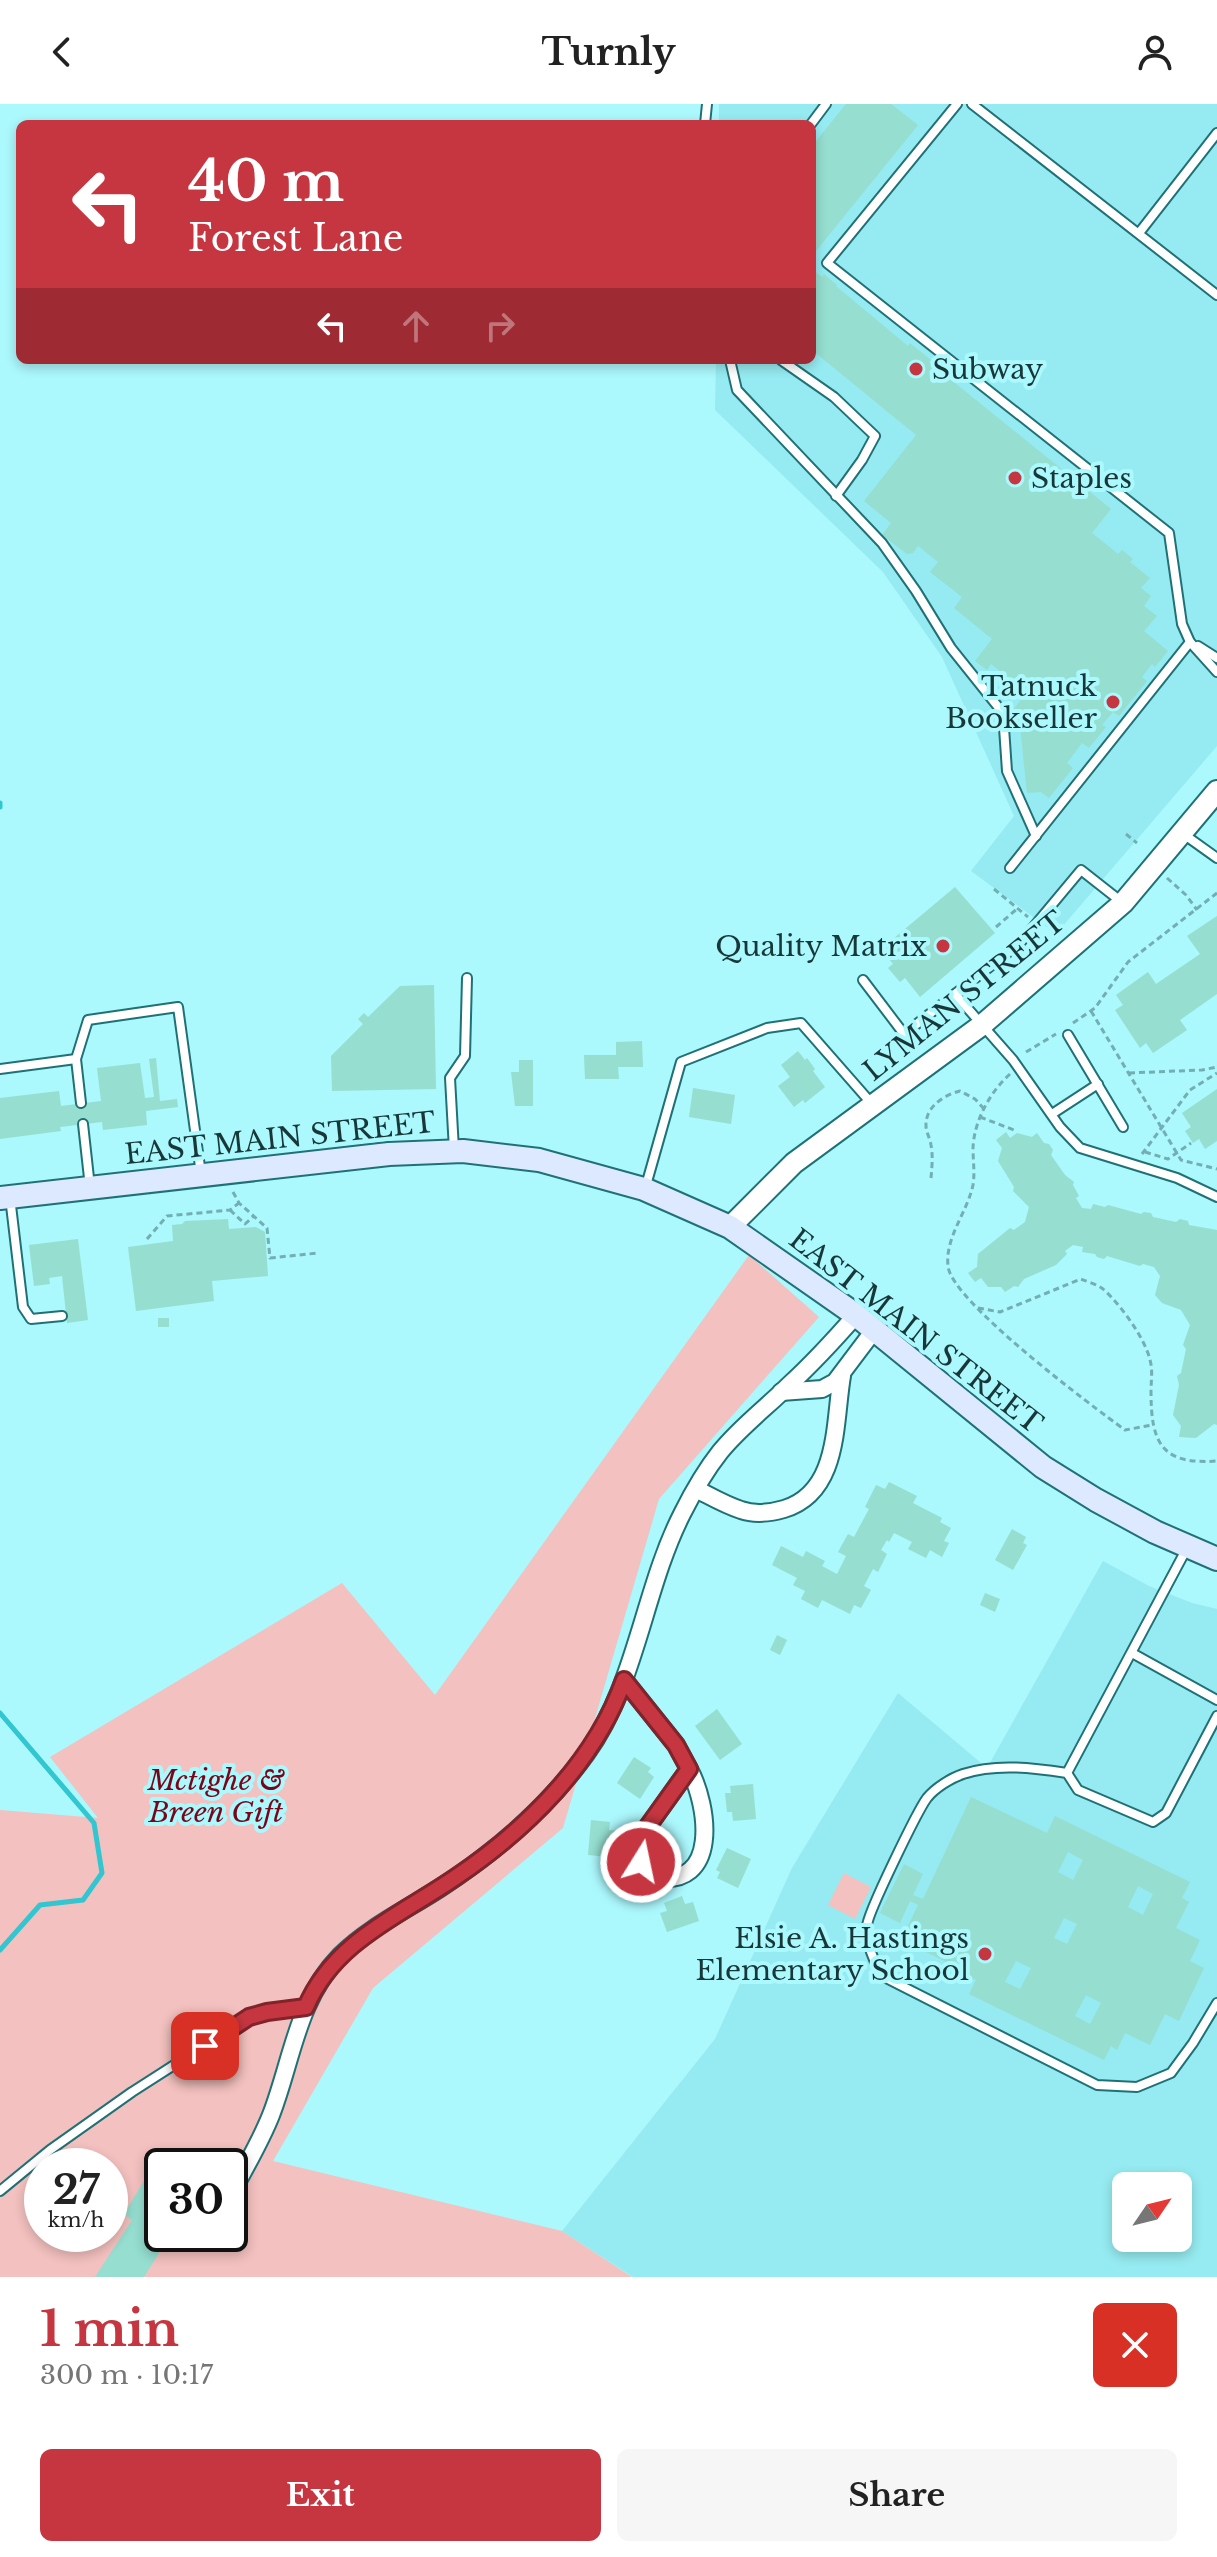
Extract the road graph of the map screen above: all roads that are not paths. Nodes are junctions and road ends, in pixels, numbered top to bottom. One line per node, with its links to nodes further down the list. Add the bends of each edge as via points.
1 (957, 104): 9 (lane, via 827,263 1169,533 1182,624)
2 (972, 104): 4 (lane)
3 (1217, 133): 4 (lane)
4 (1139, 233): 5 (lane)
5 (1217, 295)
6 (731, 364): 8 (lane, via 737,390)
7 (787, 364): 8 (lane, via 834,397 875,436)
8 (836, 496): 14 (lane, via 882,543 951,648 1003,713 1007,771)
9 (1190, 642): 10 (lane); 11 (lane); 14 (lane)
10 (1217, 658)
11 (1217, 672)
12 (1217, 791): 13 (street, LYMAN STREET)
13 (1181, 833): 15 (lane); 17 (street, LYMAN STREET)
14 (1036, 836): 16 (lane)
15 (1217, 858)
16 (1010, 868)
17 (1123, 903): 20 (lane, via 1081,870 1020,943); 21 (street, LYMAN STREET)
18 (467, 978): 31 (lane, via 465,1056 450,1078)
19 (863, 980): 20 (lane, via 904,1034)
20 (955, 994): 21 (lane)
21 (982, 1025): 27 (street, LYMAN STREET); 28 (lane)
22 (1065, 1031): 25 (lane)
23 (76, 1059): 24 (lane); 26 (lane); 32 (lane, via 88,1020 178,1007)
24 (0, 1069)
25 (1098, 1084): 28 (lane); 30 (lane)
26 (81, 1103)
27 (873, 1105): 34 (lane, via 801,1023 767,1028 681,1062); 37 (street, LYMAN STREET, via 794,1163)
28 (1052, 1114): 36 (lane, via 1080,1148 1177,1178)
29 (83, 1124): 33 (lane)
30 (1123, 1127)
31 (454, 1151): 32 (main road, EAST MAIN STREET); 34 (main road, EAST MAIN STREET, via 539,1160)
32 (201, 1175): 33 (main road, EAST MAIN STREET)
33 (90, 1187): 35 (main road, EAST MAIN STREET)
34 (644, 1189): 37 (main road, EAST MAIN STREET)
35 (5, 1197): 39 (lane, via 23,1307 31,1319)
36 (1217, 1197)
37 (730, 1227): 38 (main road, EAST MAIN STREET)
38 (856, 1315): 40 (main road, EAST MAIN STREET); 42 (street)
39 (62, 1316)
40 (875, 1329): 41 (street); 44 (main road, EAST MAIN STREET, via 1043,1467)
41 (842, 1376): 42 (street, via 822,1389); 43 (street, via 826,1472 804,1499 761,1513 742,1511)
42 (781, 1392): 43 (street, via 722,1450)
43 (696, 1489): 47 (street, via 660,1567)
44 (1187, 1548): 45 (main road, EAST MAIN STREET); 46 (lane)
45 (1217, 1559)
46 (1132, 1653): 48 (lane); 51 (lane)
47 (624, 1680): 50 (street); 53 (street, via 585,1754 542,1807 488,1854 360,1939 325,1973)
48 (1217, 1700)
49 (1217, 1716): 51 (lane, via 1166,1813 1153,1822 1078,1790)
50 (689, 1769): 50 (street, via 641,1836 641,1862 654,1877 678,1878 693,1868 701,1852 703,1802)
51 (1067, 1773): 52 (lane, via 1021,1766 964,1774 928,1798 866,1924 873,1962 884,1977 1097,2085 1137,2087 1171,2073)
52 (1217, 2003)
53 (306, 2007): 54 (street, via 272,2113); 55 (lane, via 249,2017 132,2092)
54 (248, 2162)
55 (0, 2191)

